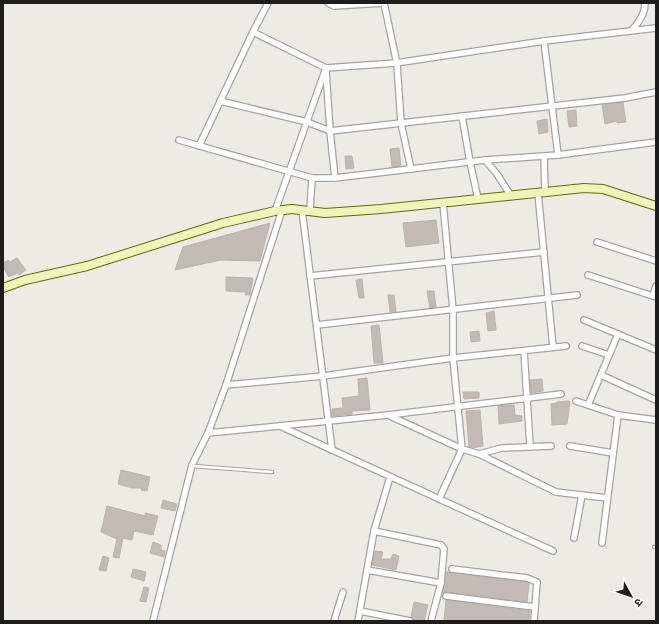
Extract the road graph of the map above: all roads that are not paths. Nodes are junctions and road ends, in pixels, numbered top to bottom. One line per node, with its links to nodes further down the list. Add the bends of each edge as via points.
1 (268, 3): 7 (street)
2 (328, 3): 3 (street, via 334,6)
3 (384, 3): 9 (street)
4 (644, 3): 6 (street, via 645,9 641,20)
5 (656, 28): 6 (street)
6 (632, 30): 8 (street)
7 (253, 32): 10 (street); 12 (street)
8 (544, 41): 9 (street); 13 (street)
9 (396, 63): 10 (street); 16 (street)
10 (326, 68): 15 (street); 17 (street)
11 (656, 92): 13 (street)
12 (220, 101): 15 (street); 21 (street)
13 (552, 106): 14 (street); 23 (street)
14 (462, 116): 16 (street); 26 (street)
15 (307, 122): 17 (street); 28 (street)
16 (401, 123): 17 (street); 27 (street)
17 (330, 131): 30 (street)
18 (179, 140): 21 (street)
19 (656, 142): 20 (street)
20 (646, 144): 22 (street); 23 (street)
21 (199, 146): 28 (street)
22 (656, 148)
23 (558, 155): 24 (street)
24 (544, 156): 25 (street); 31 (street)
25 (485, 160): 26 (street); 32 (street)
26 (470, 162): 27 (street); 33 (street)
27 (411, 169): 30 (street)
28 (289, 172): 29 (street); 36 (street)
29 (312, 178): 30 (street); 37 (street)
30 (335, 178)
31 (542, 192): 32 (street); 35 (street, via 603,189); 39 (street)
32 (511, 196): 33 (street)
33 (478, 199): 34 (street)
34 (442, 203): 37 (street, via 325,213); 41 (street)
35 (656, 206)
36 (278, 211): 37 (street); 45 (street, via 223,223 87,266 25,280); 62 (street)
37 (306, 211): 43 (street)
38 (596, 242): 40 (street)
39 (544, 252): 41 (street); 48 (street)
40 (656, 261)
41 (448, 262): 43 (street); 49 (street)
42 (588, 275): 47 (street)
43 (310, 276): 51 (street)
44 (656, 286): 47 (street)
45 (3, 288)
46 (577, 295): 48 (street)
47 (654, 296)
48 (548, 299): 49 (street); 55 (street)
49 (453, 310): 51 (street); 59 (street)
50 (584, 320): 52 (street)
51 (317, 325): 61 (street)
52 (618, 334): 56 (street); 58 (street)
53 (566, 346): 55 (street)
54 (582, 346): 58 (street)
55 (553, 347): 57 (street)
56 (656, 350)
57 (524, 351): 59 (street); 64 (street)
58 (609, 355): 60 (street)
59 (453, 358): 61 (street); 68 (street)
60 (600, 375): 65 (street); 67 (street)
61 (323, 376): 62 (street); 72 (street)
62 (226, 385): 74 (street)
63 (561, 394): 64 (street)
64 (527, 398): 68 (street); 75 (street)
65 (656, 400)
66 (576, 401): 67 (street)
67 (588, 405): 70 (street)
68 (457, 406): 69 (street); 78 (street)
69 (388, 415): 72 (street); 78 (street)
70 (618, 415): 71 (street); 80 (street)
71 (656, 420)
72 (328, 421): 73 (street); 79 (street)
73 (279, 426): 74 (street); 79 (street)
74 (208, 433): 82 (street)
75 (530, 446): 76 (street); 81 (street, via 502,448)
76 (551, 446)
77 (570, 446): 80 (street)
78 (462, 449): 81 (street); 87 (street)
79 (332, 450): 84 (street)
80 (613, 453): 86 (street)
81 (479, 454): 85 (street, via 556,492)
82 (192, 466): 83 (lane); 99 (street)
83 (272, 472)
84 (390, 477): 87 (street); 88 (street)
85 (582, 495): 86 (street); 89 (street)
86 (607, 498): 90 (street)
87 (439, 499): 91 (street)
88 (374, 531): 93 (street); 94 (street, via 441,545 444,549)
89 (574, 538)
90 (602, 543)
91 (553, 551)
92 (452, 569): 97 (street, via 528,578 537,582)
93 (367, 570): 94 (street); 98 (street)
94 (441, 583): 103 (street)
95 (343, 592): 100 (street)
96 (446, 596): 97 (street)
97 (535, 607): 104 (street)
98 (360, 611): 101 (street); 102 (street)
99 (153, 621)
100 (334, 621)
101 (358, 621)
102 (410, 621)
103 (431, 621)
104 (534, 621)

